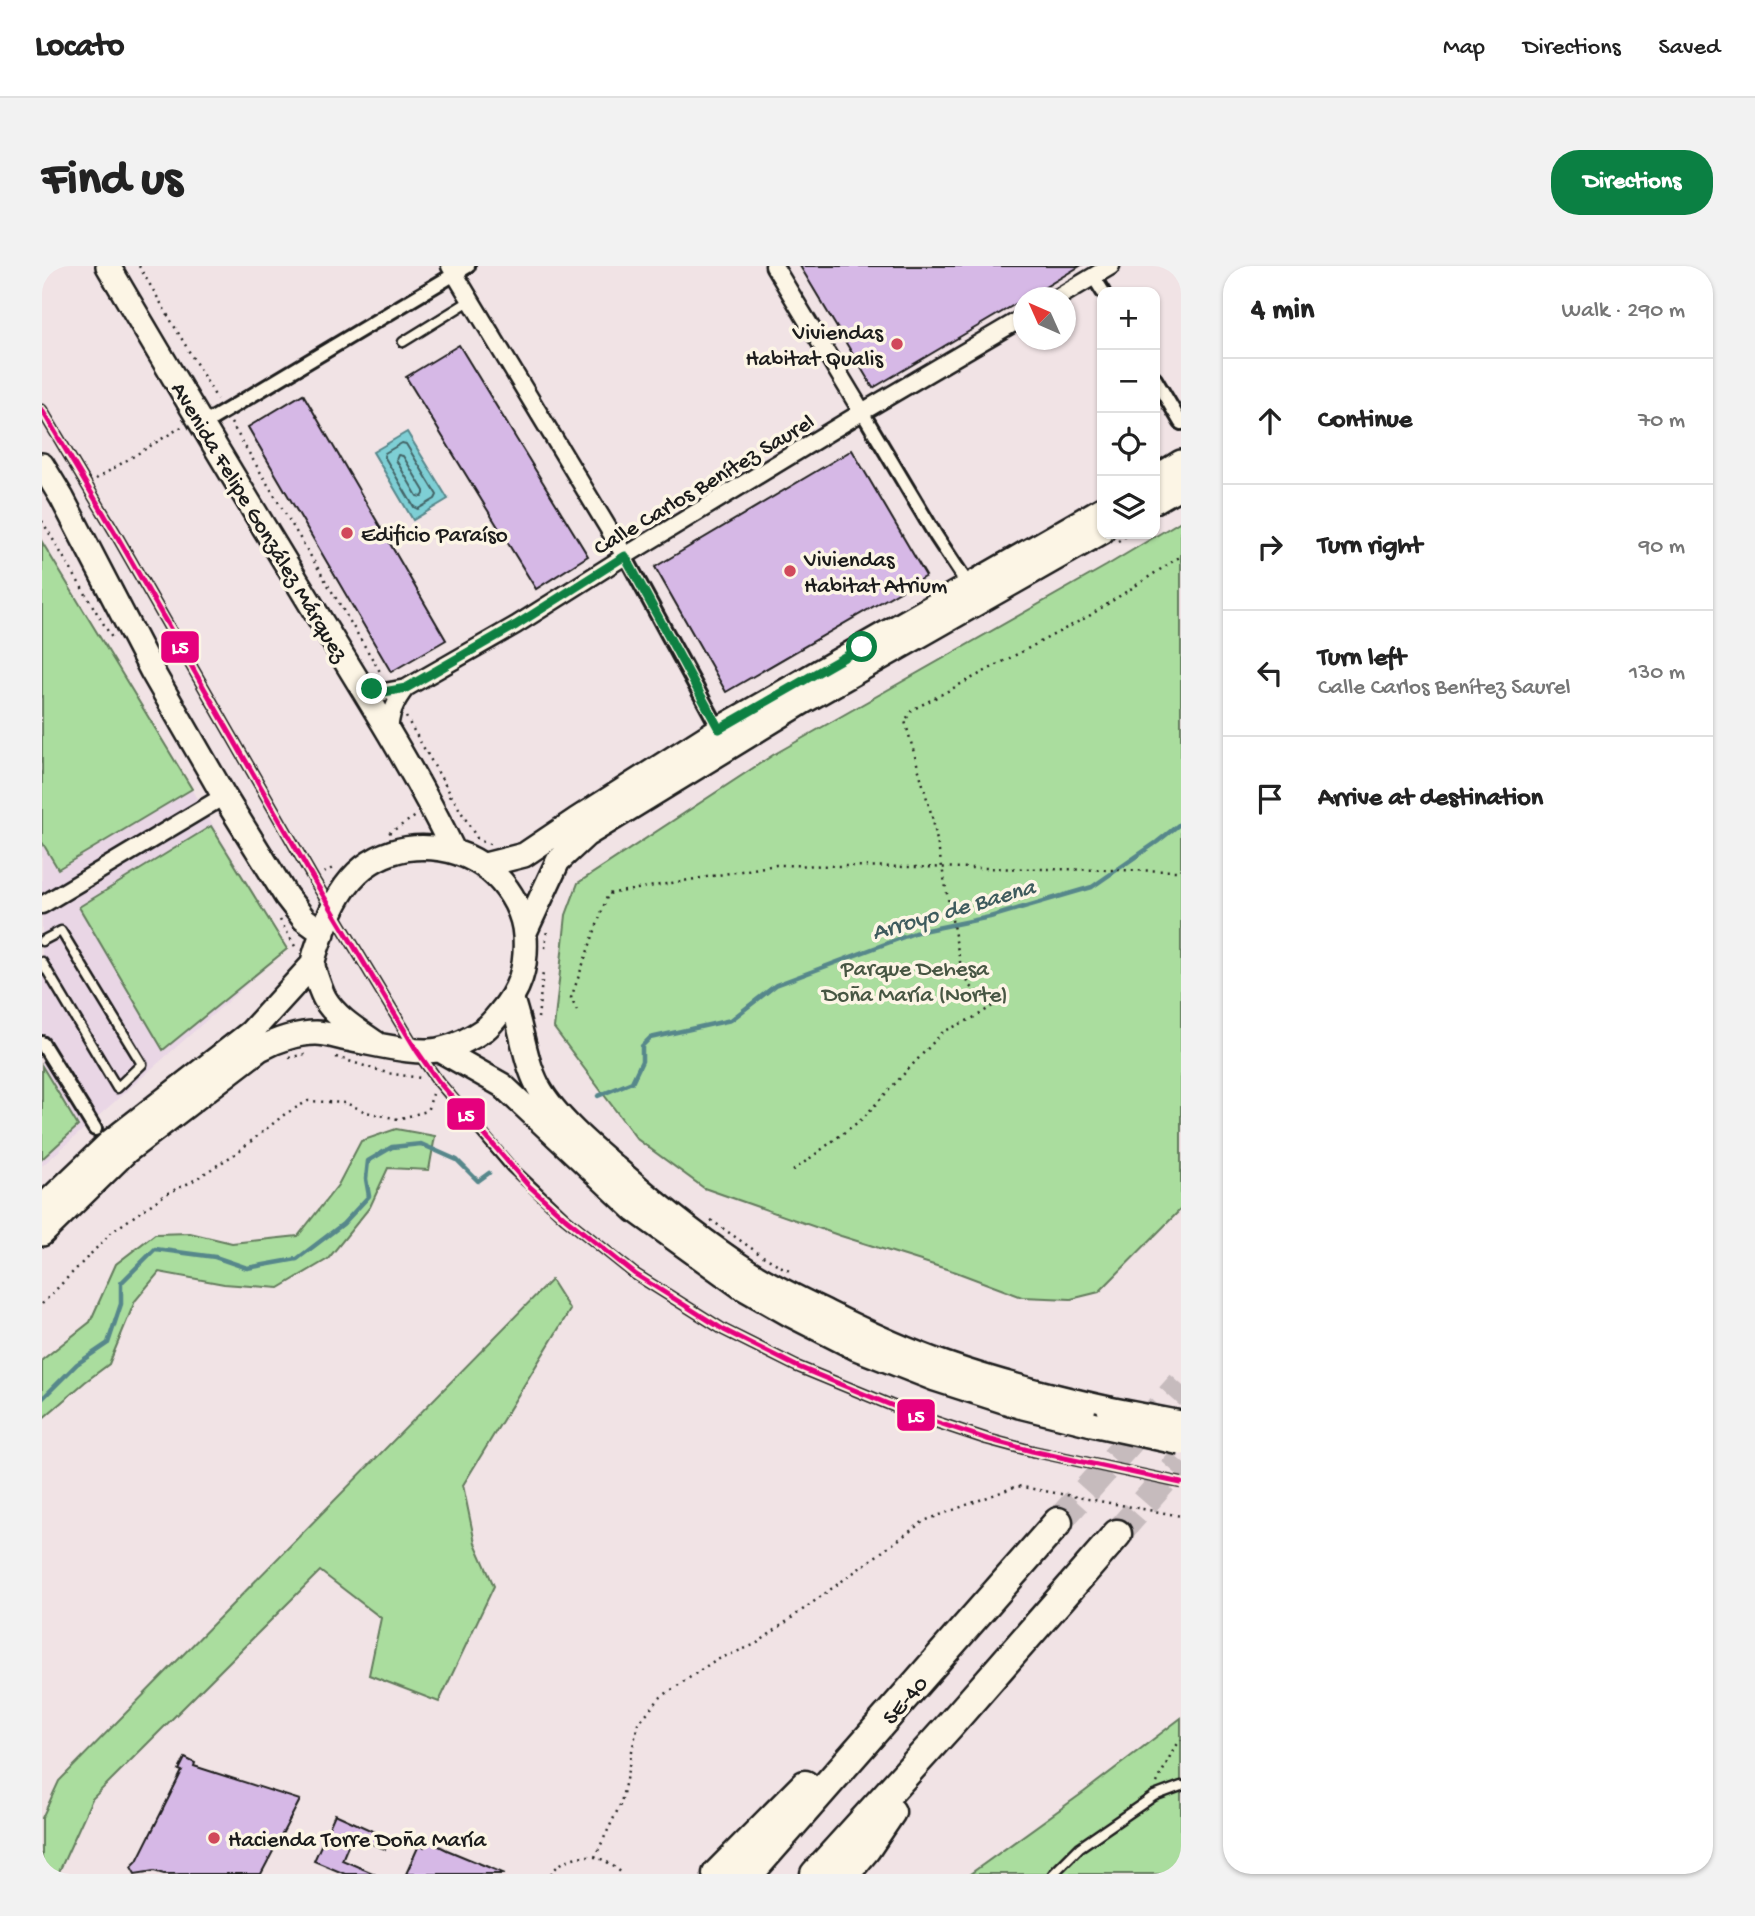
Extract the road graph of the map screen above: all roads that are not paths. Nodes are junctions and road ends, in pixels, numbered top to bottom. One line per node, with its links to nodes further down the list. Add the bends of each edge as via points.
1 (108, 266): 15 (main road, Avenida Felipe González Márquez)
2 (774, 266): 13 (street)
3 (1111, 266): 5 (street)
4 (458, 269): 8 (street); 15 (street)
5 (1090, 271): 6 (street); 7 (street)
6 (1070, 287)
7 (1100, 287)
8 (471, 300): 10 (lane); 23 (street)
9 (1013, 323): 13 (street, Calle Carlos Benítez Saurel)
10 (403, 342)
11 (1160, 387): 14 (street)
12 (42, 410): 33 (lane)
13 (862, 412): 23 (street, Calle Carlos Benítez Saurel); 24 (street)
14 (1181, 423)
15 (202, 425): 25 (main road, Avenida Felipe González Márquez)
16 (1181, 463): 18 (main road)
17 (42, 465): 29 (main road)
18 (1158, 476)
19 (1181, 486): 20 (main road)
20 (1160, 498)
21 (1097, 512): 24 (main road)
22 (1105, 539): 34 (main road, via 803,702 586,835 558,861)
23 (625, 556): 26 (street, Calle Carlos Benítez Saurel); 27 (street)
24 (969, 586): 27 (main road)
25 (360, 685): 26 (street); 28 (main road, Avenida Felipe González Márquez)
26 (398, 693): 28 (street)
27 (719, 729): 31 (main road, via 524,855)
28 (389, 735): 30 (main road, Avenida Felipe González Márquez)
29 (224, 796): 32 (street); 35 (main road, via 286,896 304,919)
30 (453, 850): 31 (main road); 33 (main road, via 422,847 392,852 365,867)
31 (491, 856): 34 (main road, via 518,907)
32 (42, 905)
33 (332, 908): 35 (main road); 42 (lane)
34 (525, 932): 39 (main road, via 526,960)
35 (323, 933): 37 (main road)
36 (44, 937): 38 (lane, via 61,931 142,1064 117,1088)
37 (305, 960): 41 (main road, via 324,999 346,1023); 44 (main road, via 251,1032 111,1141)
38 (42, 962)
39 (512, 1000): 42 (main road, via 487,1028 466,1040); 46 (main road, via 527,1059 551,1106 648,1197 749,1271 871,1334 943,1364)
40 (42, 1043): 43 (street)
41 (377, 1044): 42 (main road); 45 (main road, via 316,1033 276,1040 260,1049 126,1152)
42 (428, 1050): 46 (main road, via 502,1084 636,1211 740,1286 791,1315 924,1375 1019,1406); 49 (lane, bridge, via 438,1081 511,1167 635,1274 724,1331 796,1366 986,1439)
43 (95, 1129)
44 (42, 1206)
45 (42, 1234)
46 (1100, 1417): 47 (main road, bridge); 48 (main road, bridge)
47 (1181, 1423)
48 (1181, 1443)
49 (1181, 1483)
50 (1058, 1522): 52 (highway, SE-40 / SE-40)
51 (1117, 1534): 53 (highway)
52 (898, 1706): 55 (highway, via 799,1790); 56 (highway, SE-40 / SE-40)
53 (950, 1725): 57 (highway); 58 (highway)
54 (1181, 1786): 59 (lane, via 1154,1796 1080,1847)
55 (717, 1874)
56 (749, 1874)
57 (815, 1874)
58 (845, 1874)
59 (1053, 1874)

